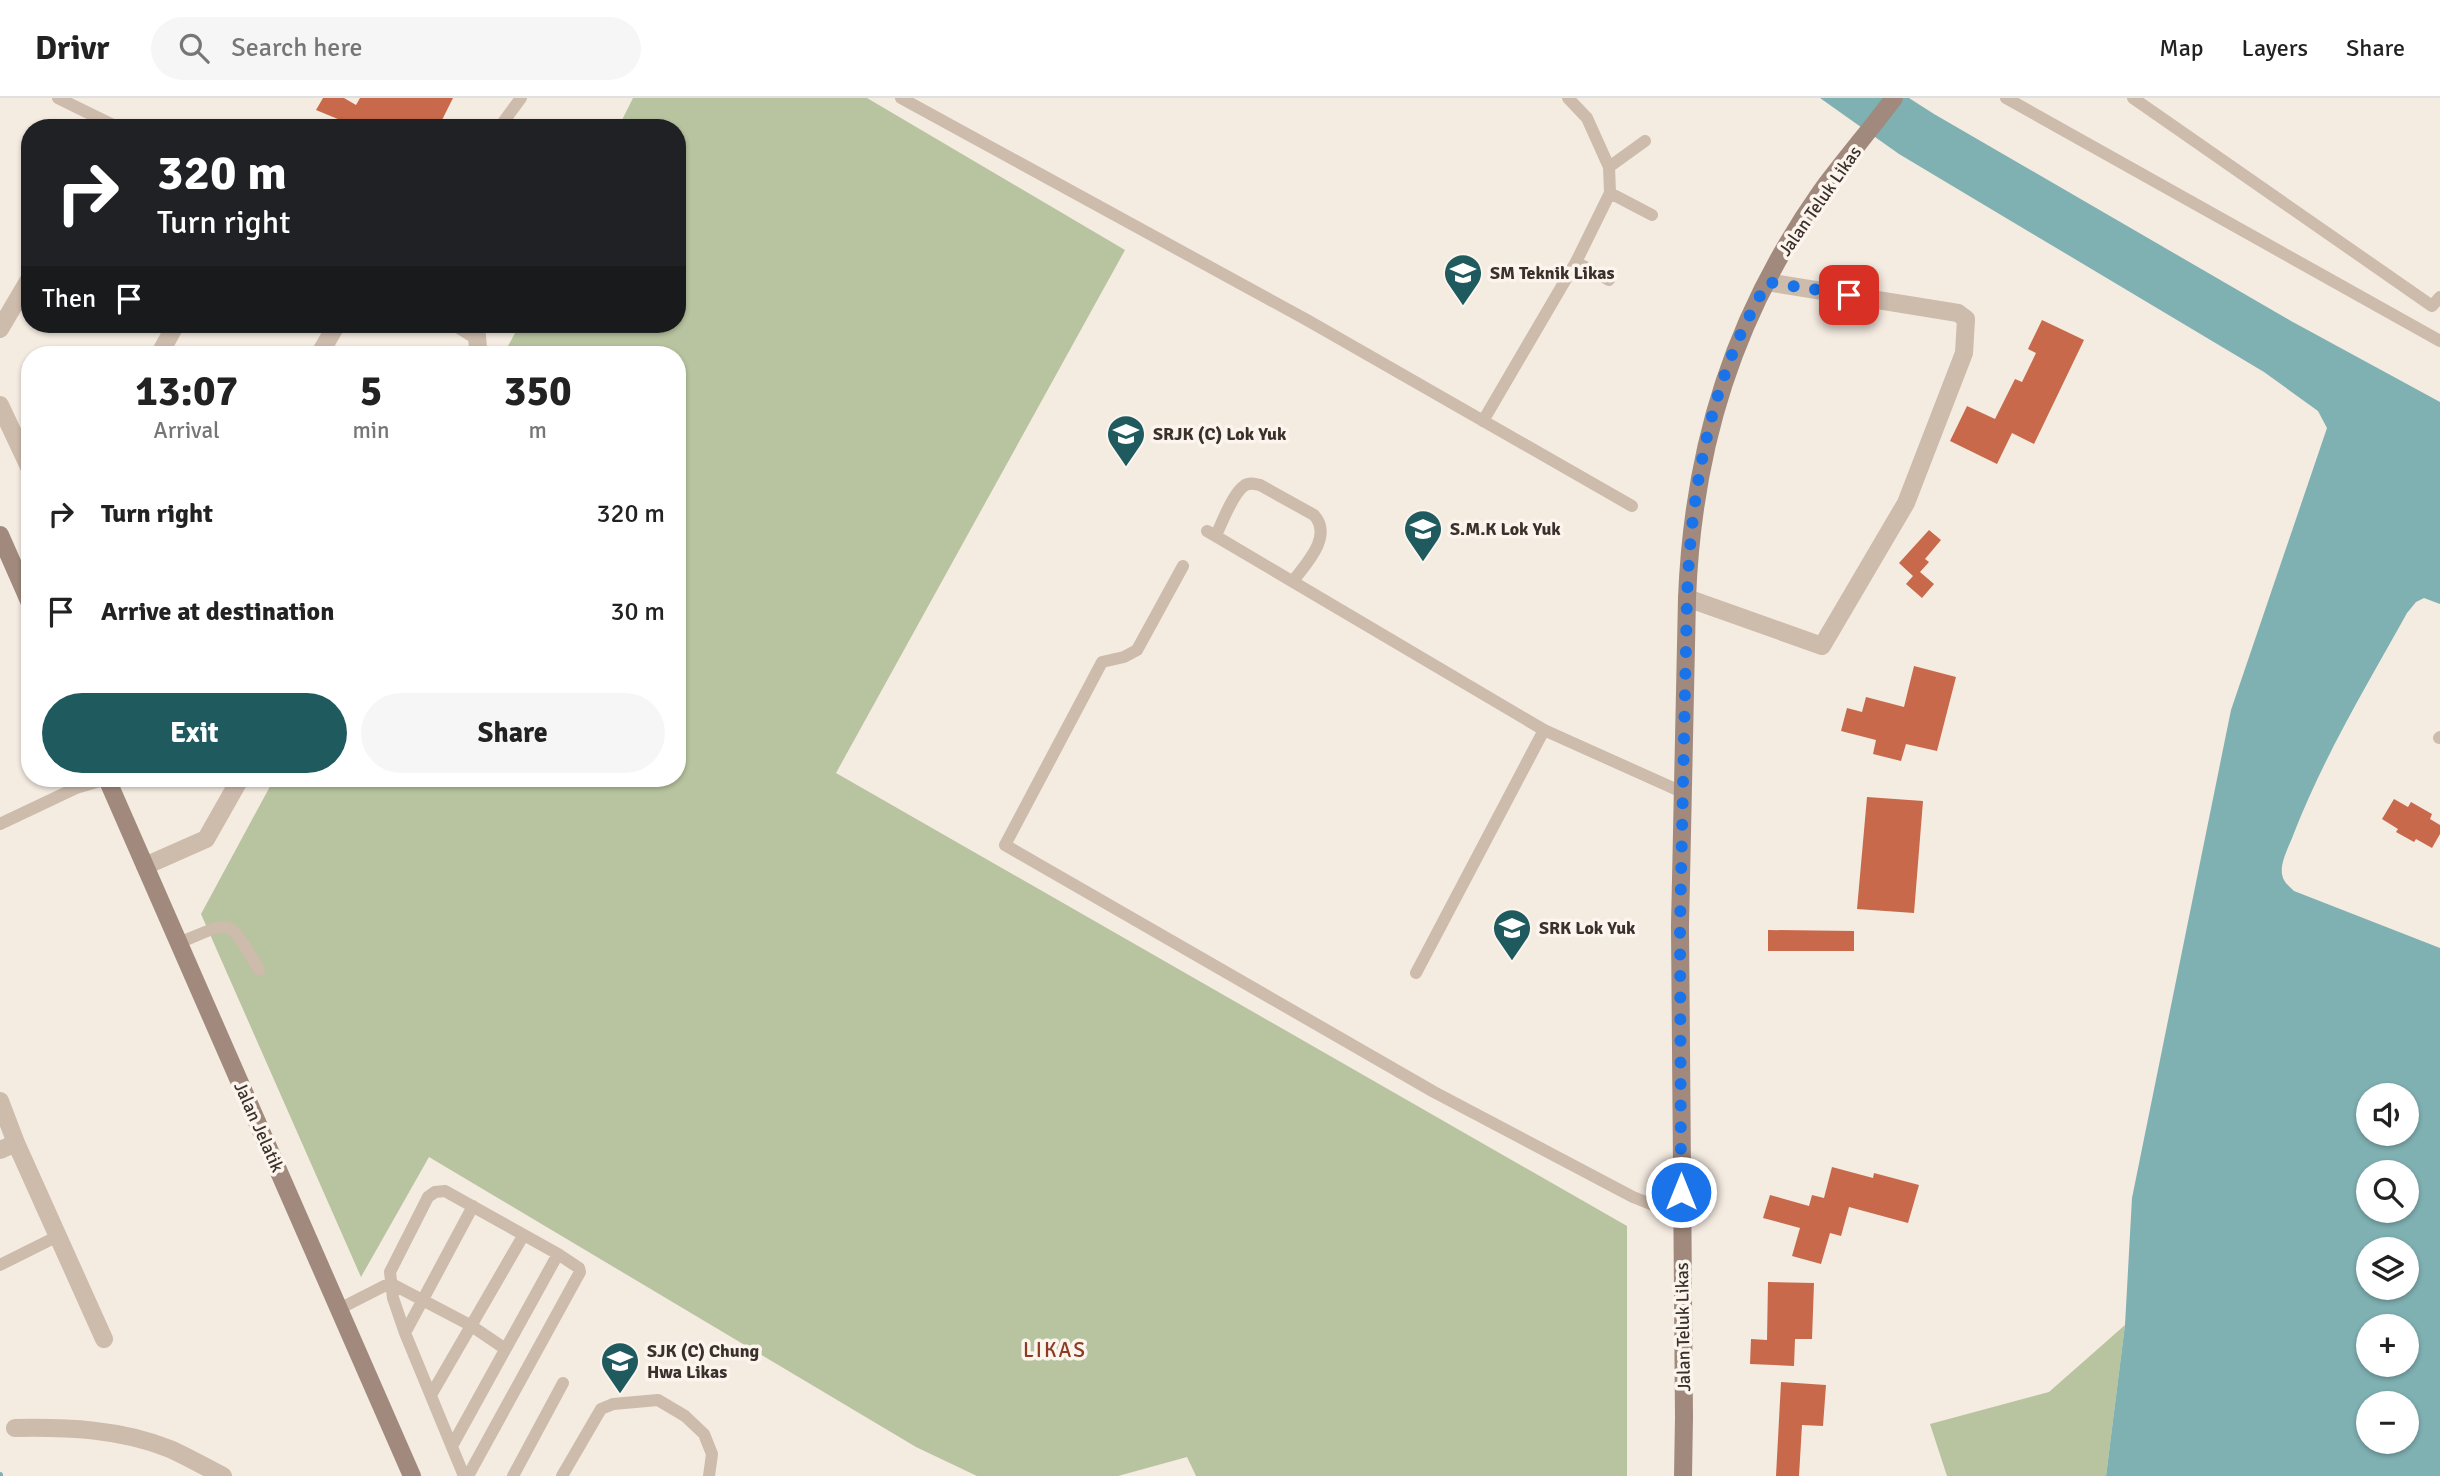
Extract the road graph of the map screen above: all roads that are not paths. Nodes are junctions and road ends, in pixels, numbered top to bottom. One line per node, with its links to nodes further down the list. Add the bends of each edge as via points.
1 (58, 98): 8 (lane)
2 (521, 98): 9 (lane)
3 (901, 98): 22 (lane)
4 (1568, 98): 11 (lane, via 1587,118)
5 (1895, 98): 16 (street, Jalan Teluk Likas, via 1811,207)
6 (2006, 98): 20 (lane)
7 (2133, 98): 18 (lane, via 2432,306)
8 (101, 119)
9 (506, 119)
10 (1645, 141): 11 (lane)
11 (1609, 167): 12 (lane)
12 (1610, 193): 13 (lane); 14 (lane)
13 (1651, 215)
14 (1576, 262): 15 (lane); 22 (lane)
15 (1609, 280)
16 (1767, 282): 29 (street, Jalan Teluk Likas, via 1736,345 1704,447 1688,554); 29 (street, via 1958,313 1966,319 1964,353 1906,503 1822,646)
17 (21, 293): 19 (street)
18 (2440, 297)
19 (0, 329)
20 (2440, 341)
21 (0, 405): 23 (street)
22 (1483, 421): 24 (lane)
23 (21, 450)
24 (1632, 506)
25 (0, 534): 28 (street)
26 (1183, 566): 43 (lane, via 1137,650 1102,662 1005,845 1434,1092 1633,1197)
27 (1293, 581): 27 (lane, via 1211,533 1244,485 1261,485 1321,522 1322,535); 30 (lane)
28 (21, 582)
29 (1687, 598): 34 (street, Jalan Teluk Likas)
30 (1544, 730): 34 (lane); 39 (lane)
31 (79, 787): 35 (lane)
32 (110, 787): 36 (street, Jalan Jelatik)
33 (235, 787): 36 (street, via 206,839)
34 (1682, 792): 43 (street, Jalan Teluk Likas)
35 (0, 824)
36 (145, 866): 37 (street, Jalan Jelatik)
37 (179, 943): 38 (lane, via 220,926 230,927); 50 (street, Jalan Jelatik)
38 (259, 970)
39 (1416, 973)
40 (0, 1101): 41 (street)
41 (8, 1146): 44 (street)
42 (473, 1206): 45 (lane); 48 (lane, via 445,1191 428,1197 390,1272); 49 (lane)
43 (1681, 1216): 65 (street, Jalan Teluk Likas)
44 (58, 1236): 47 (lane); 53 (street)
45 (523, 1236): 46 (lane); 51 (lane)
46 (558, 1254): 54 (lane); 61 (lane, via 580,1272)
47 (0, 1265)
48 (390, 1283): 49 (lane); 50 (lane); 52 (lane)
49 (422, 1299): 51 (lane); 52 (lane)
50 (338, 1309): 60 (street, Jalan Jelatik)
51 (470, 1325): 54 (lane); 56 (lane)
52 (405, 1333): 56 (lane)
53 (104, 1339)
54 (504, 1348): 58 (lane)
55 (563, 1383): 62 (lane)
56 (430, 1395): 58 (lane)
57 (15, 1428): 59 (street, via 103,1431 143,1440)
58 (452, 1446): 61 (lane)
59 (223, 1476)
60 (412, 1476)
61 (466, 1476)
62 (513, 1476)
63 (562, 1476): 64 (lane, via 601,1409 657,1400 704,1434 712,1454)
64 (709, 1476)
65 (1682, 1476)

